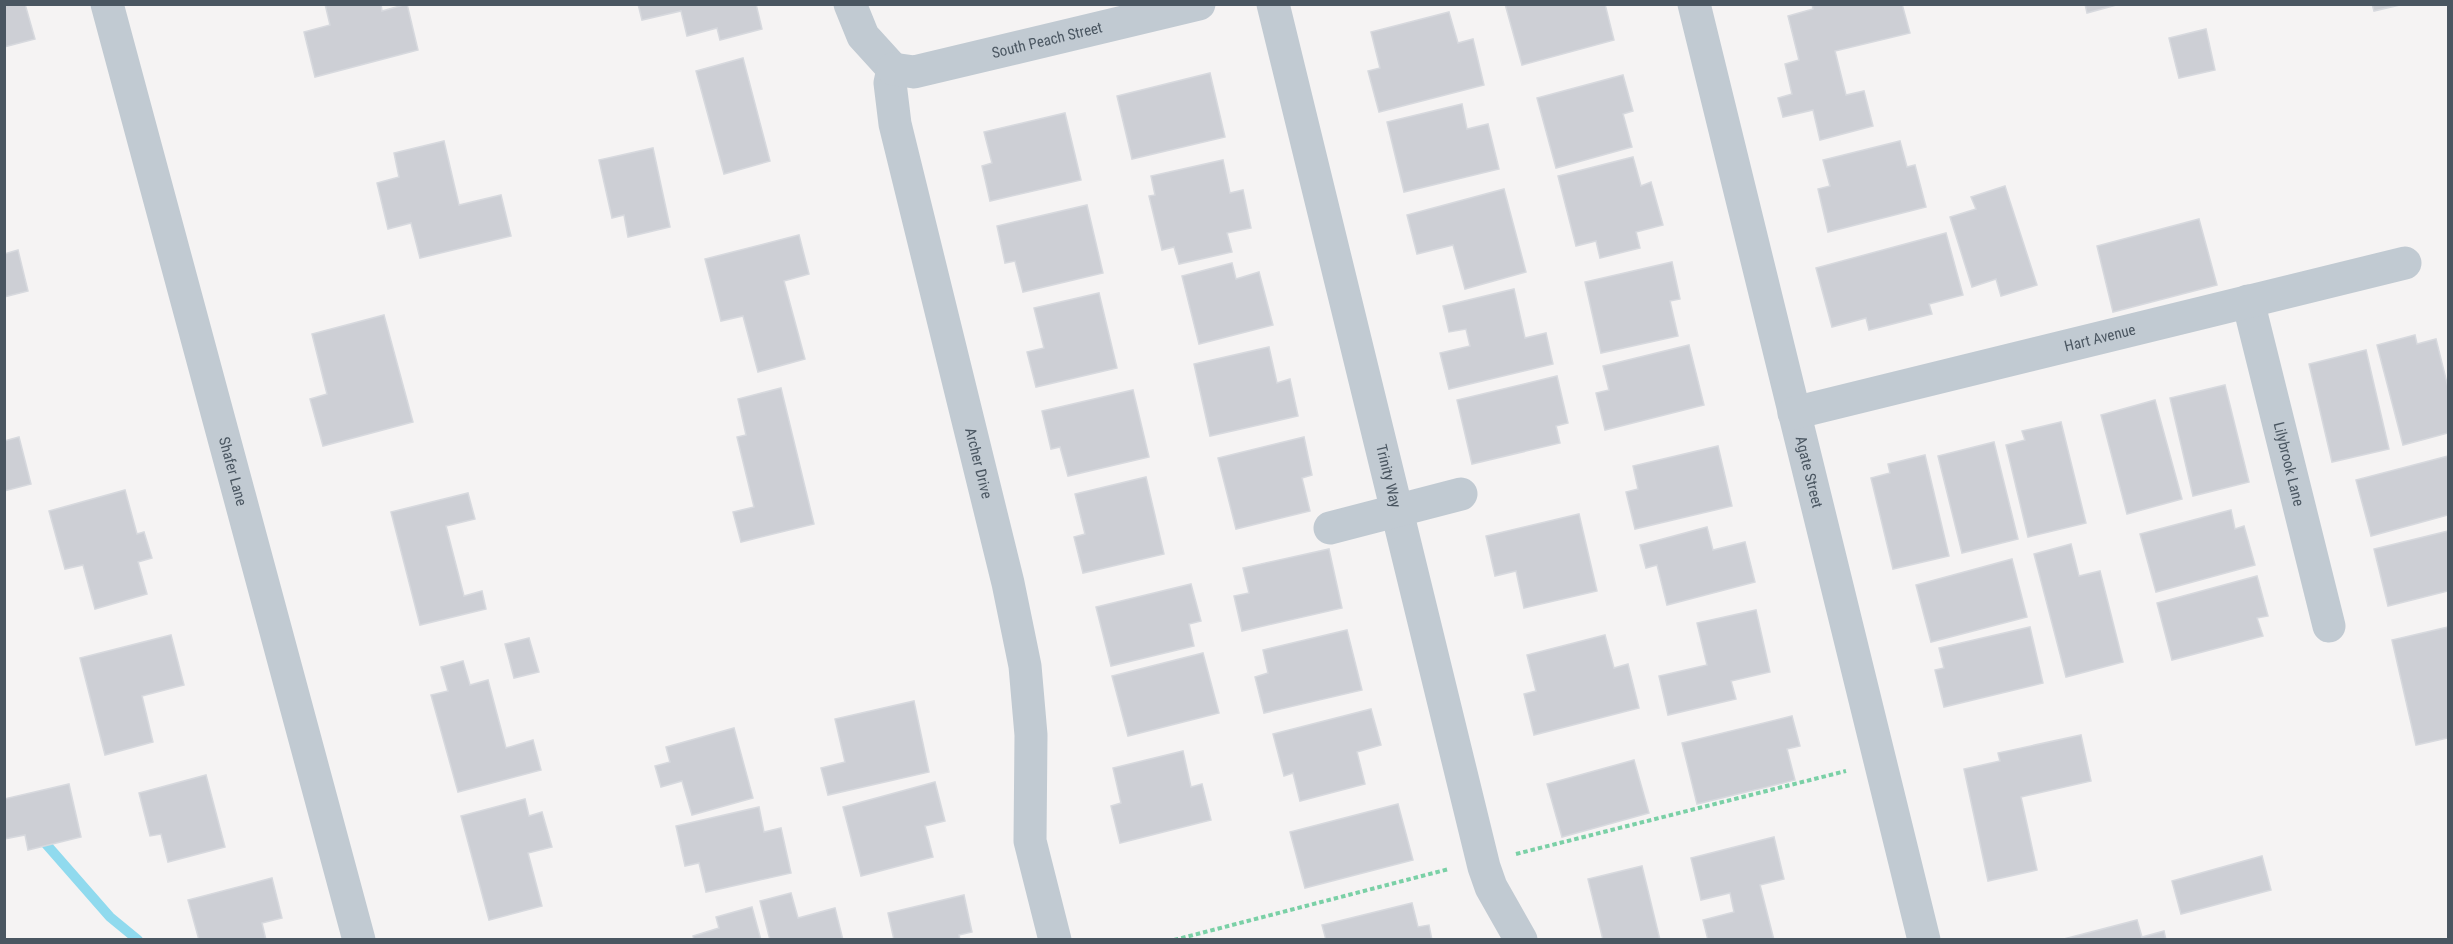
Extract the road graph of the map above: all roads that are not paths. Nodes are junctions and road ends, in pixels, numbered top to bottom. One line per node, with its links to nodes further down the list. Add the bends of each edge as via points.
1 (107, 4): 14 (street, Shafer Lane)
2 (850, 4): 6 (street, via 863,36)
3 (1199, 4): 6 (street, South Peach Street, via 914,72)
4 (1273, 4): 11 (street, Trinity Way)
5 (1694, 4): 9 (street, Agate Street)
6 (893, 69): 15 (street, Archer Drive, via 890,83 895,124 1025,666 1031,735 1030,841)
7 (2405, 263): 8 (street, Hart Avenue)
8 (2248, 301): 9 (street, Hart Avenue); 13 (street, Lilybrook Lane)
9 (1794, 413): 17 (street, Agate Street)
10 (1461, 494): 11 (street)
11 (1397, 510): 12 (street); 16 (street, Trinity Way, via 1484,867)
12 (1330, 528)
13 (2329, 626)
14 (359, 939)
15 (1055, 939)
16 (1521, 939)
17 (1924, 939)

